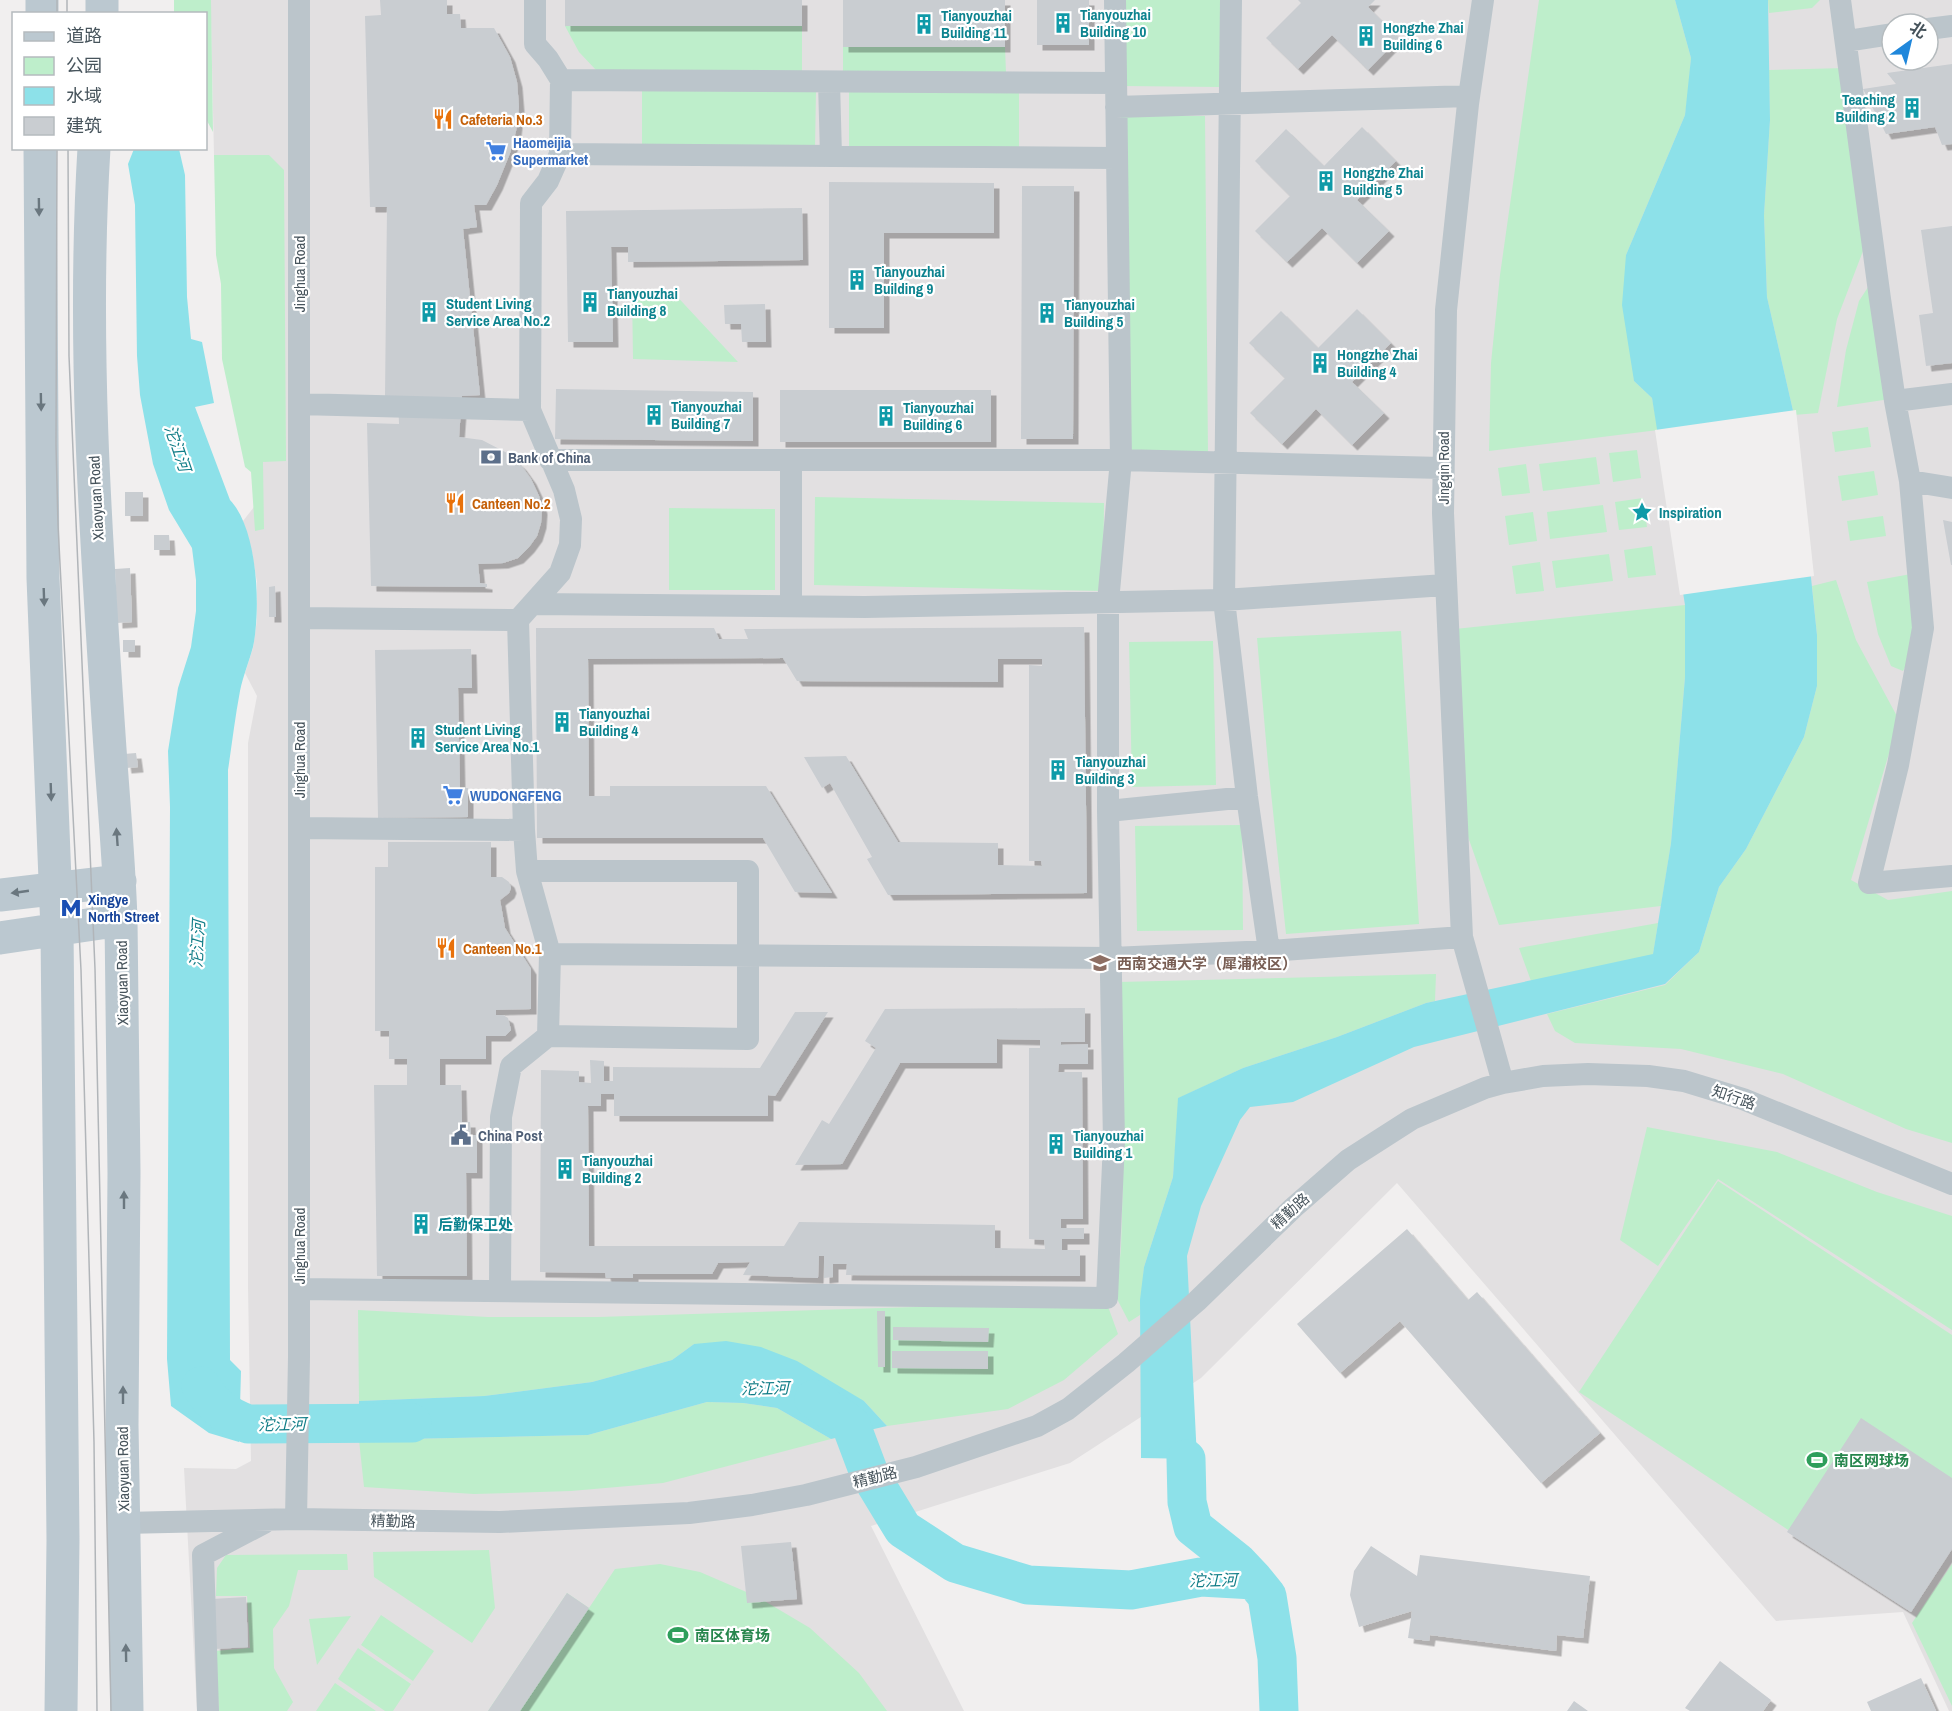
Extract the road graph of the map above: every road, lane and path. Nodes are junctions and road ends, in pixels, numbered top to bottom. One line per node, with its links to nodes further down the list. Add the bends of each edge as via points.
1 (299, 0): 22 (street, Jinghua Road)
2 (535, 0): 9 (street, via 535,44)
3 (1115, 0): 11 (street)
4 (1231, 0): 13 (street)
5 (1483, 0): 12 (street, Jingqin Road)
6 (1840, 0): 8 (street)
7 (1880, 36): 8 (street)
8 (1846, 40): 21 (street)
9 (561, 80): 10 (street); 17 (street)
10 (829, 82): 11 (street); 18 (street)
11 (1116, 83): 14 (street)
12 (1469, 96): 13 (street); 28 (street, Jingqin Road, via 1446,310)
13 (1230, 102): 14 (street); 27 (street)
14 (1116, 107): 19 (street)
15 (40, 150): 44 (street, one-way to 44, via 43,578)
16 (93, 150): 43 (street, Xiaoyuan Road, one-way to 16, via 92,436)
17 (560, 154): 18 (street); 23 (street, via 548,181 531,203)
18 (831, 156): 19 (street)
19 (1117, 158): 24 (street)
20 (1952, 394): 21 (street)
21 (1896, 401): 29 (street)
22 (299, 404): 23 (street); 36 (street, Jinghua Road)
23 (530, 410): 25 (street)
24 (1121, 459): 26 (street); 27 (street); 33 (street)
25 (550, 460): 26 (street); 35 (street, via 569,510 570,545 560,573)
26 (791, 460): 34 (street)
27 (1226, 461): 28 (street); 32 (street)
28 (1442, 468): 31 (street, Jingqin Road)
29 (1910, 481): 30 (street); 42 (street, via 1923,628 1898,765 1869,883)
30 (1952, 488)
31 (1445, 585): 32 (street); 48 (street, Jingqin Road)
32 (1224, 600): 33 (street); 37 (street)
33 (1107, 602): 34 (street); 38 (street)
34 (791, 606): 35 (street)
35 (526, 612): 36 (street); 40 (street)
36 (299, 618): 39 (street, Jinghua Road)
37 (1247, 797): 38 (street); 50 (street)
38 (1108, 811): 53 (street)
39 (299, 828): 40 (street); 57 (street, Jinghua Road)
40 (524, 830): 41 (street)
41 (527, 871): 51 (street); 52 (street, via 748,871)
42 (1952, 876)
43 (120, 880): 44 (street); 46 (street, Xiaoyuan Road)
44 (56, 887): 45 (street, one-way to 45); 47 (street)
45 (0, 895)
46 (121, 920): 47 (street); 61 (street, Xiaoyuan Road, one-way to 46)
47 (57, 930): 49 (street); 62 (street)
48 (1462, 937): 50 (street); 55 (street, Jingqin Road)
49 (0, 938)
50 (1269, 951): 53 (street)
51 (550, 954): 52 (street); 54 (street)
52 (748, 957): 53 (street); 54 (street, via 748,1039)
53 (1112, 958): 58 (street, via 1114,1142 1107,1298)
54 (548, 1036): 58 (street, via 511,1066 501,1118)
55 (1503, 1083): 56 (street, 知行路, via 1588,1074 1684,1082 1743,1099); 59 (street, 精勤路, via 1412,1119 1362,1150 1293,1208 1126,1364 1068,1409 1037,1426 916,1467 806,1495 689,1513 500,1522)
56 (1952, 1184)
57 (299, 1288): 58 (street); 59 (street, Jinghua Road)
58 (500, 1291)
59 (296, 1520): 60 (street, 精勤路)
60 (268, 1521): 61 (street, 精勤路); 64 (street, via 203,1555)
61 (124, 1523): 63 (street, Xiaoyuan Road, one-way to 61)
62 (61, 1711)
63 (127, 1711)
64 (208, 1711)

